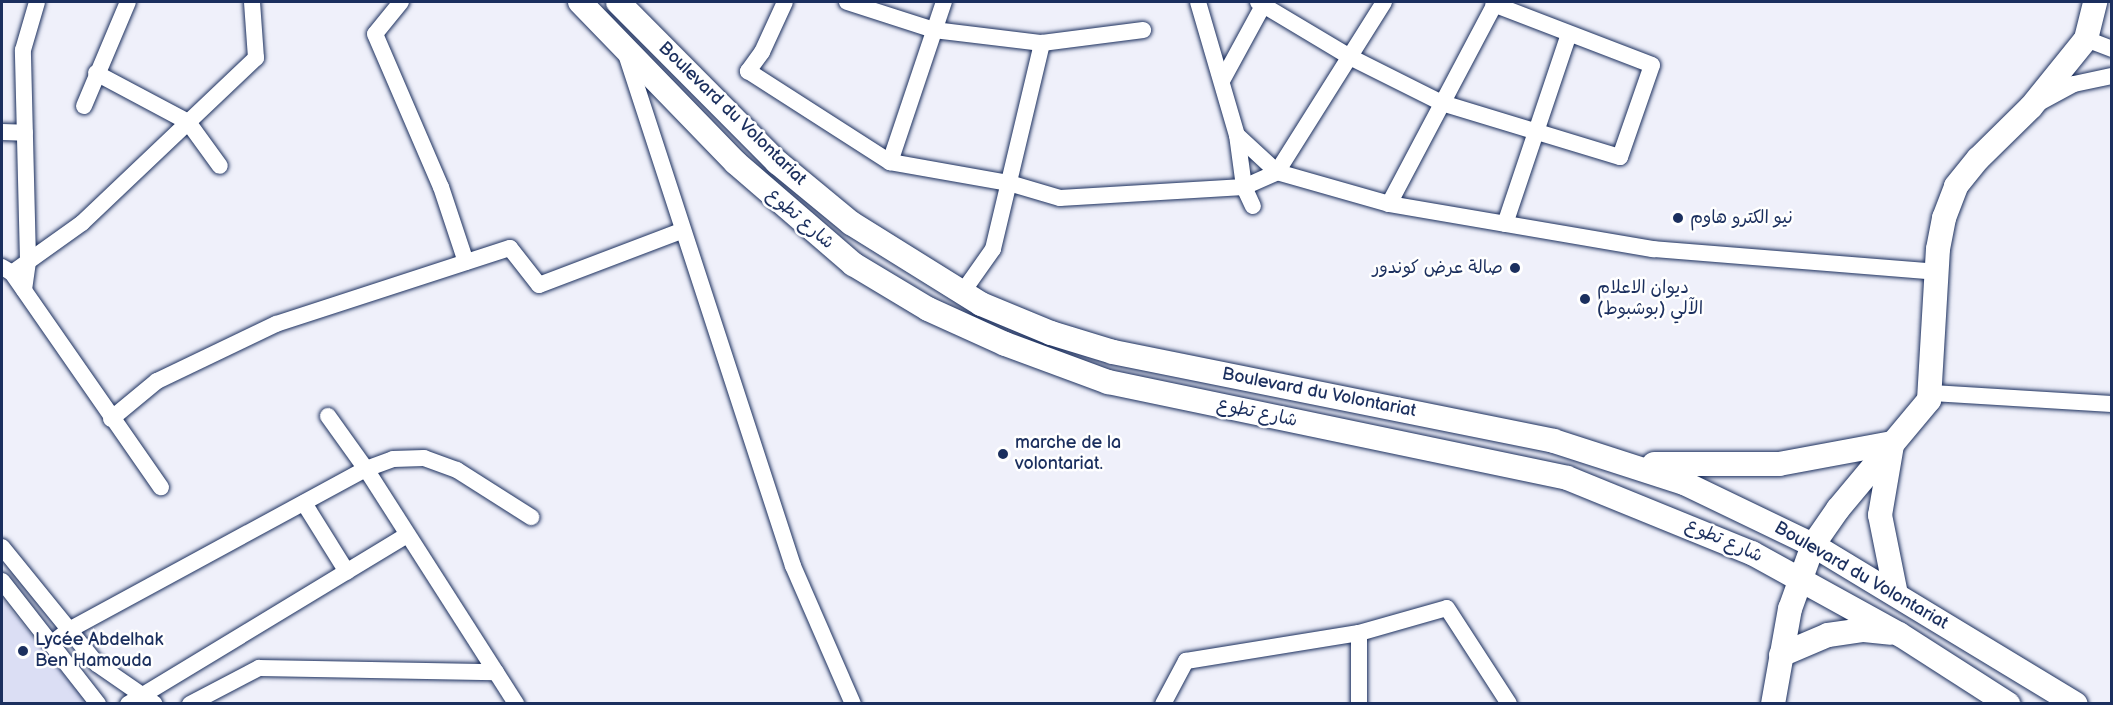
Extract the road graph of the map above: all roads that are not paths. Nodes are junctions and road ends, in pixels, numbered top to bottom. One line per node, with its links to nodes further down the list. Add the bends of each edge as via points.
1 (37, 2): 32 (street, via 23,50)
2 (128, 2): 23 (street)
3 (252, 2): 29 (street, via 256,58)
4 (401, 2): 44 (street, via 375,34 441,188)
5 (580, 2): 20 (main road, شارع تطوع)
6 (618, 2): 48 (main road, Boulevard du Volontariat, via 777,162 850,224)
7 (785, 2): 34 (street, via 762,52 748,71)
8 (847, 2): 15 (street)
9 (944, 2): 15 (street)
10 (1198, 2): 25 (street)
11 (1262, 2): 22 (street); 25 (street)
12 (1384, 2): 22 (street)
13 (2096, 2): 18 (main road)
14 (1495, 3): 17 (street); 26 (street)
15 (934, 30): 19 (street); 34 (street)
16 (1143, 30): 19 (street)
17 (1569, 33): 30 (street); 30 (street, via 1652,65 1620,157)
18 (2086, 39): 21 (street); 28 (main road)
19 (1042, 43): 37 (street)
20 (624, 47): 42 (street); 63 (main road, شارع تطوع, via 736,163 853,264 927,309 1005,344 1108,382 1568,478 1667,515)
21 (2112, 49)
22 (1350, 57): 26 (street); 36 (street)
23 (96, 73): 27 (street); 29 (street)
24 (2112, 76): 28 (street, via 2074,84)
25 (1222, 79): 33 (street)
26 (1442, 103): 30 (street); 39 (street)
27 (84, 106)
28 (2031, 107): 46 (main road, via 1956,186 1944,218)
29 (189, 122): 35 (street); 43 (street, via 82,223)
30 (1533, 131): 41 (street)
31 (2, 132): 32 (street)
32 (25, 132): 43 (street)
33 (1237, 135): 36 (street); 38 (street)
34 (890, 162): 37 (street)
35 (220, 166)
36 (1277, 172): 38 (street); 39 (street)
37 (1010, 183): 38 (street, via 1060,198); 48 (street, via 993,249)
38 (1244, 187): 40 (street)
39 (1389, 204): 41 (street)
40 (1253, 206)
41 (1504, 224): 46 (street, via 1653,249)
42 (681, 231): 44 (street, via 539,285 510,248); 80 (street, via 793,566)
43 (28, 261): 45 (street); 47 (street)
44 (466, 262): 52 (street, via 276,324 157,381)
45 (7, 270): 47 (street)
46 (1937, 272): 49 (main road)
47 (24, 290): 52 (street)
48 (962, 293): 54 (main road, Boulevard du Volontariat, via 1051,333 1113,352 1554,441)
49 (1932, 393): 50 (street); 53 (main road, via 1921,413)
50 (2112, 404)
51 (328, 416): 55 (street)
52 (111, 419): 56 (street)
53 (1892, 443): 54 (main road, via 1779,464 1692,466); 60 (main road); 65 (main road, via 1880,515)
54 (1623, 462): 60 (main road, Boulevard du Volontariat, via 1684,483)
55 (366, 469): 57 (street); 58 (street, via 393,459 424,458 457,470); 59 (street)
56 (161, 487)
57 (304, 502): 62 (street); 66 (street)
58 (531, 517)
59 (407, 535): 62 (street); 71 (street)
60 (1813, 545): 63 (main road); 65 (main road, Boulevard du Volontariat)
61 (2, 547): 66 (street)
62 (347, 572): 73 (street)
63 (1798, 577): 68 (main road, شارع تطوع); 70 (main road)
64 (2, 582): 69 (street)
65 (1896, 594): 72 (main road, Boulevard du Volontariat)
66 (69, 630): 69 (street); 73 (street, via 97,664)
67 (1359, 633): 81 (street, via 1186,661); 82 (street); 83 (street, via 1447,608)
68 (1899, 634): 70 (main road, via 1864,630 1828,634); 74 (main road, شارع تطوع)
69 (51, 644): 75 (street)
70 (1781, 655): 84 (main road)
71 (496, 672): 78 (street, via 259,668); 79 (street)
72 (2024, 673): 74 (main road); 85 (main road, Boulevard du Volontariat)
73 (142, 692): 76 (street); 77 (street)
74 (2008, 703)
75 (98, 704)
76 (128, 704)
77 (155, 704)
78 (190, 704)
79 (516, 704)
80 (853, 704)
81 (1163, 704)
82 (1359, 704)
83 (1509, 704)
84 (1773, 704)
85 (2076, 704)

